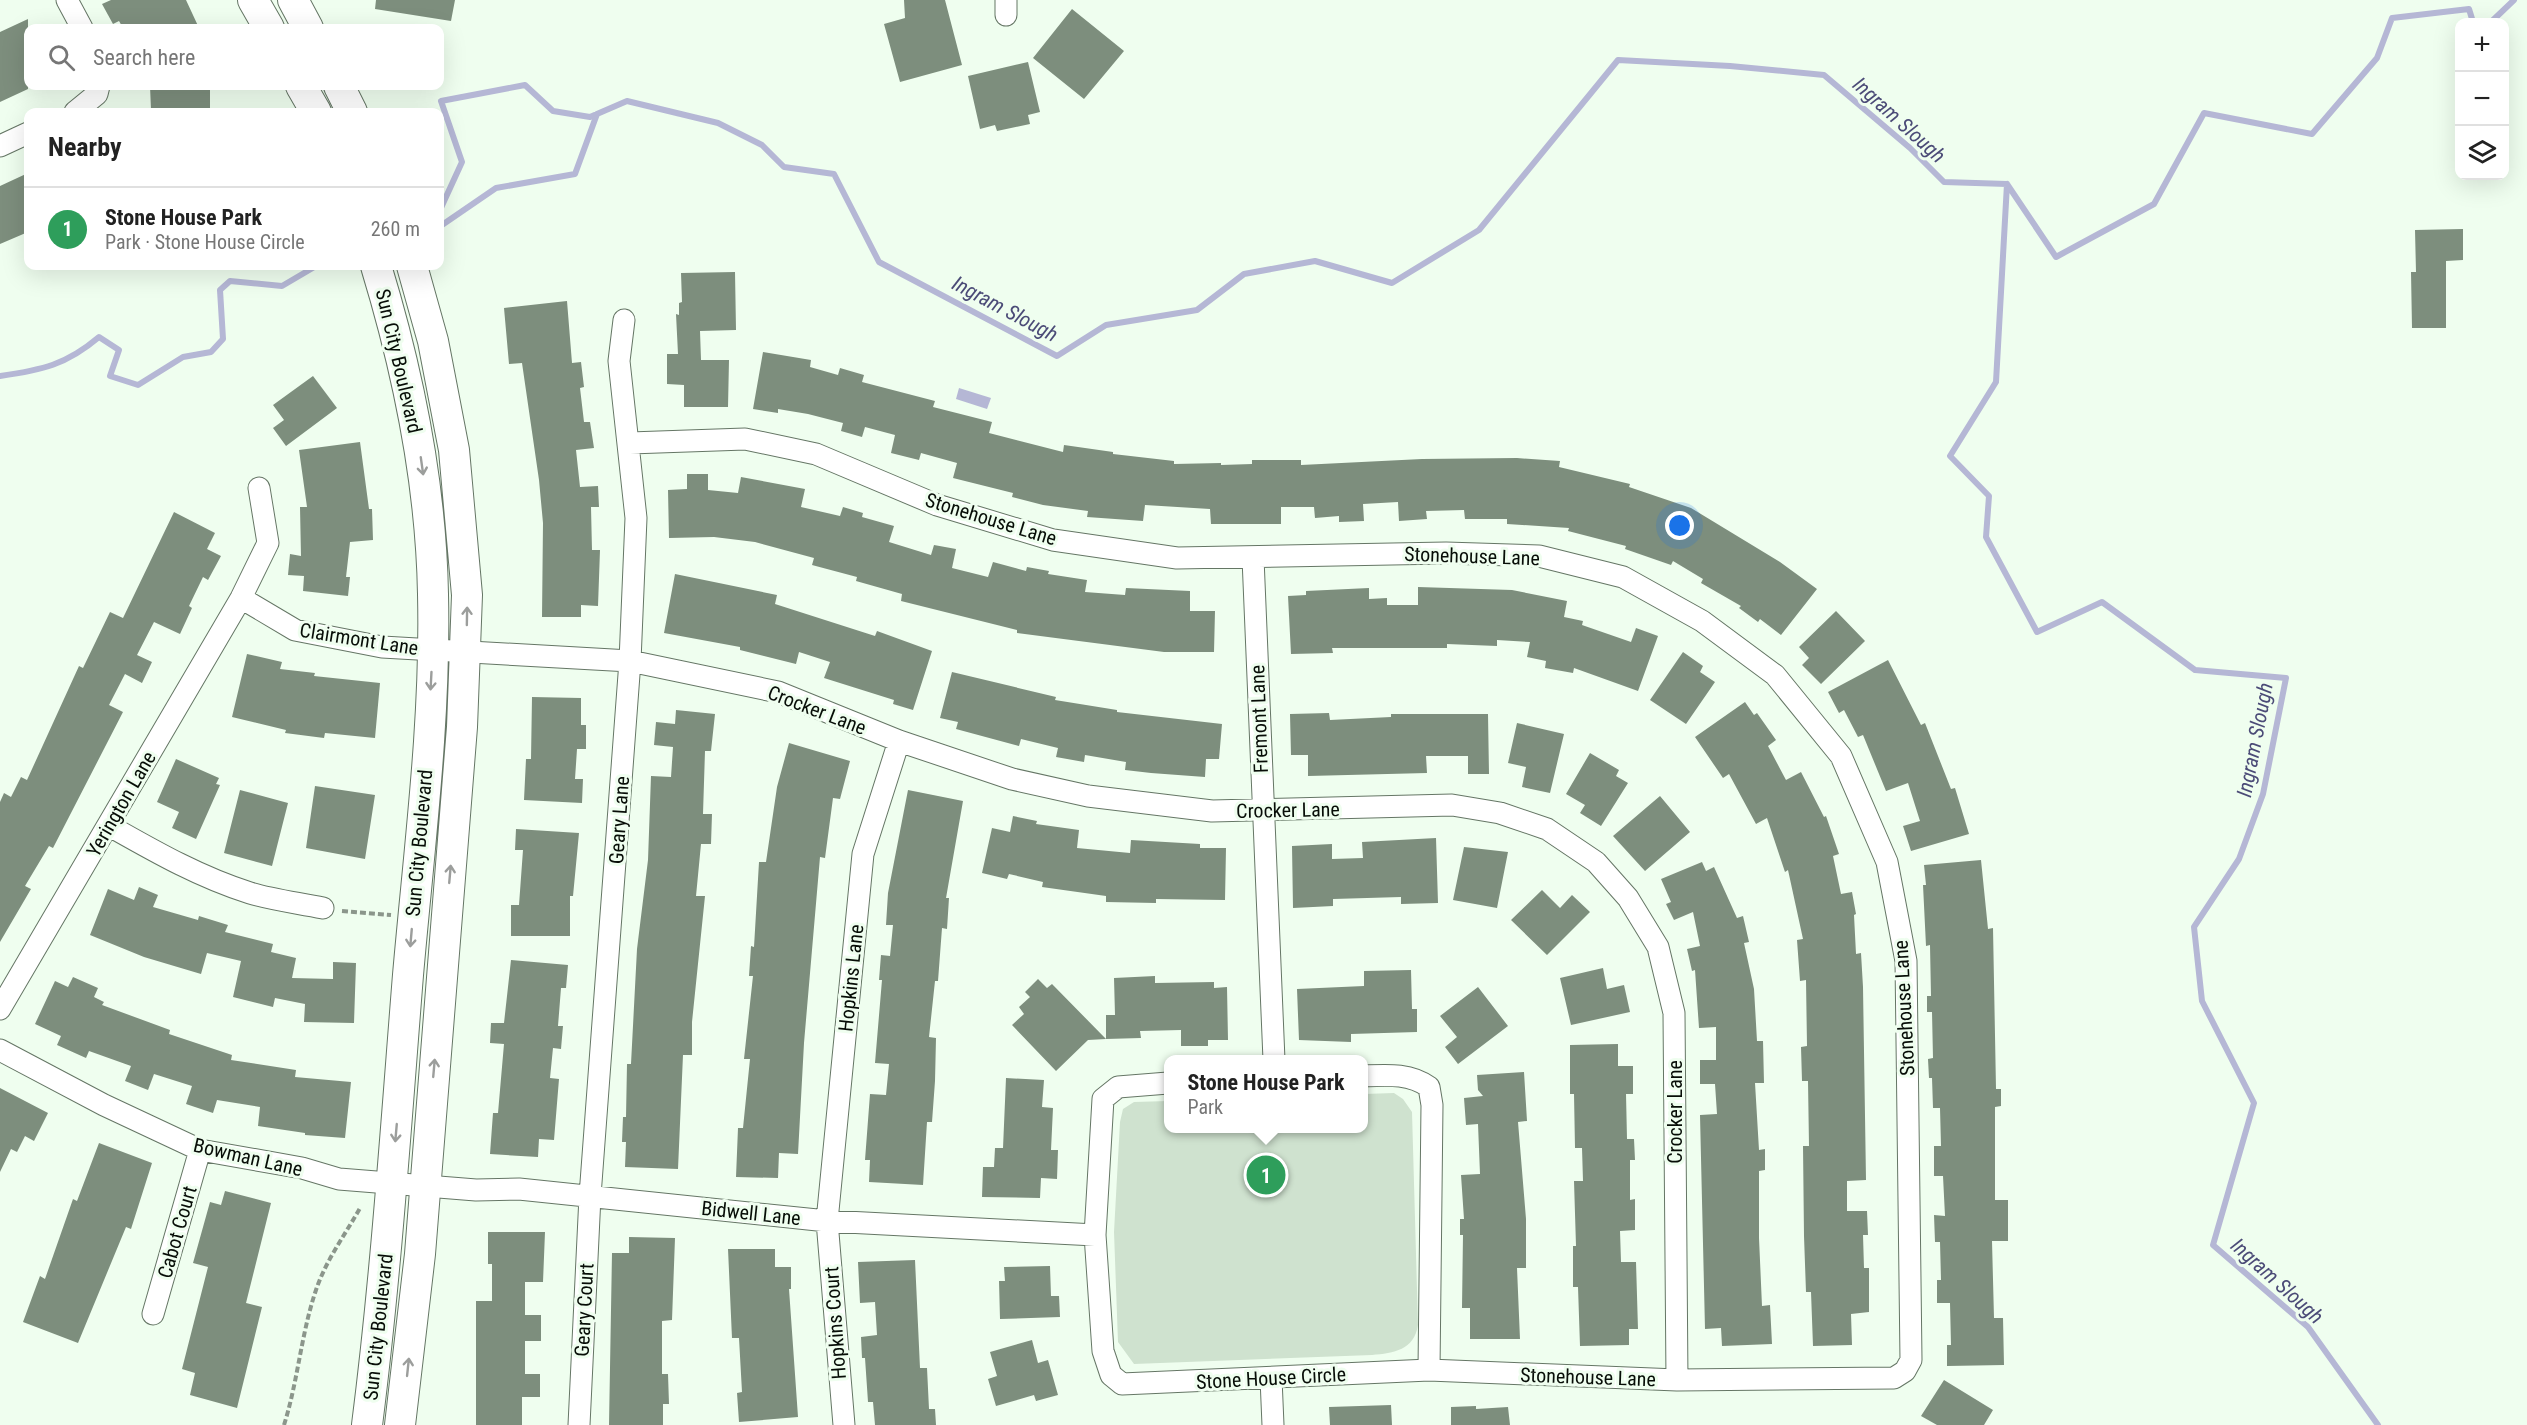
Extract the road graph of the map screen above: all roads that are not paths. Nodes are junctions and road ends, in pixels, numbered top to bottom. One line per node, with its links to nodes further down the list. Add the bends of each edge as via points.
1 (67, 0): 4 (street)
2 (253, 0): 5 (street)
3 (293, 0): 6 (street)
4 (80, 24)
5 (267, 24)
6 (306, 24)
7 (98, 90): 10 (street)
8 (303, 90): 11 (street)
9 (341, 90): 12 (street)
10 (80, 108)
11 (314, 108)
12 (350, 108)
13 (24, 135): 14 (street)
14 (0, 146)
15 (377, 270): 22 (street, Sun City Boulevard, one-way to 22, via 399,347 420,456 433,582)
16 (413, 270): 22 (street, Sun City Boulevard, one-way to 16, via 467,595 454,450 437,360)
17 (624, 320): 18 (street, Geary Lane, via 620,361)
18 (630, 443): 20 (street, Stonehouse Lane, via 745,439 816,454 937,505 1053,540 1177,558); 23 (street, Geary Lane, via 636,518)
19 (259, 489): 21 (street, Yerington Lane, via 267,543)
20 (1253, 558): 25 (street, Fremont Lane); 41 (street, Stonehouse Lane, via 1446,553 1539,556 1623,577 1702,621 1775,675 1841,756 1887,862 1906,961 1911,1360 1905,1371 1894,1378)
21 (241, 598): 22 (street, Clairmont Lane, via 295,630 382,647); 26 (street, Yerington Lane)
22 (449, 652): 23 (street, Crocker Lane); 34 (street, Sun City Boulevard, one-way to 34, via 413,916); 34 (street, Sun City Boulevard, one-way to 22, via 462,727)
23 (630, 661): 24 (street, Crocker Lane, via 778,692); 35 (street, Geary Lane)
24 (899, 741): 25 (street, Crocker Lane, via 1012,779 1088,796 1202,810); 36 (street, Hopkins Lane, via 863,854)
25 (1262, 811): 30 (street, Fremont Lane); 41 (street, Crocker Lane, via 1452,805 1500,813 1547,829 1596,862 1628,898 1658,947 1674,1013)
26 (108, 825): 27 (street, via 166,859 208,877 251,893); 28 (street, Yerington Lane)
27 (323, 908)
28 (0, 1009)
29 (0, 1050): 33 (street, Bowman Lane)
30 (1274, 1055)
31 (1368, 1076): 39 (street, via 1418,1079 1429,1087)
32 (1164, 1083): 37 (street, Stone House Circle, via 1118,1087 1103,1099)
33 (200, 1150): 34 (street, Bowman Lane, via 302,1168 339,1179); 38 (street, Cabot Court)
34 (408, 1185): 35 (street, Bidwell Lane); 42 (street, Sun City Boulevard); 43 (street, Sun City Boulevard, one-way to 34, via 419,1265)
35 (590, 1196): 36 (street, Bidwell Lane); 44 (street, Geary Court)
36 (827, 1221): 37 (street, Bidwell Lane); 45 (street, Hopkins Court)
37 (1095, 1235): 40 (street, Stone House Circle, via 1103,1352 1111,1375 1122,1384)
38 (153, 1314)
39 (1430, 1370): 40 (street, Stone House Circle); 41 (street, Stonehouse Lane)
40 (1271, 1378): 46 (street)
41 (1677, 1380)
42 (367, 1425)
43 (400, 1425)
44 (579, 1425)
45 (844, 1425)
46 (1273, 1425)

